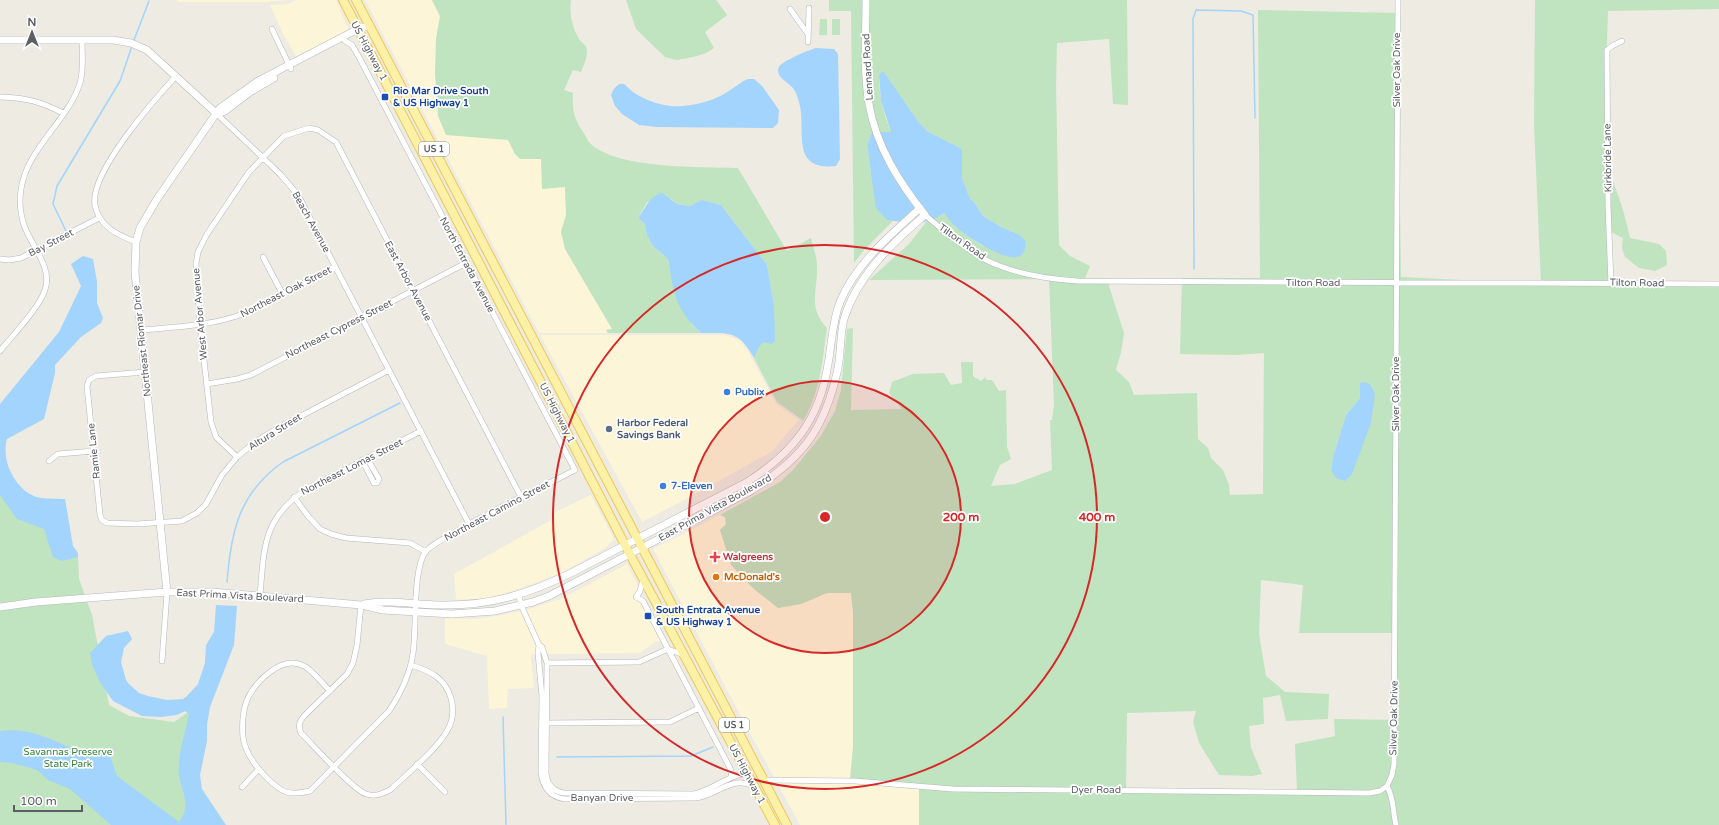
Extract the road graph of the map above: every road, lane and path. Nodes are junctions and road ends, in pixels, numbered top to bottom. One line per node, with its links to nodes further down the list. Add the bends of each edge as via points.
1 (343, 0): 9 (main road, US Highway 1 / US 1)
2 (356, 0): 7 (main road, US Highway 1 / US 1)
3 (866, 0): 24 (street, Lennard Road, via 866,78 869,104 876,130 893,169)
4 (1398, 0): 35 (street, Silver Oak Drive)
5 (809, 8): 10 (street)
6 (790, 9): 10 (street)
7 (369, 26): 9 (street, Northeast Riomar Drive); 34 (main road, US Highway 1 / US 1)
8 (272, 29): 18 (street)
9 (359, 31): 13 (street, Northeast Riomar Drive); 16 (main road, US Highway 1 / US 1); 18 (street, Northeast Riomar Drive)
10 (808, 34): 15 (street)
11 (0, 40): 12 (street, Beach Avenue)
12 (82, 40): 19 (street, Beach Avenue, via 112,40 137,45 147,50); 21 (street, via 80,82)
13 (345, 41): 17 (street, North Entrada Avenue, via 352,45); 18 (street, Northeast Riomar Drive)
14 (1622, 41): 36 (street, Kirkbride Lane, via 1607,50)
15 (808, 42)
16 (370, 53): 17 (street, via 363,54); 33 (main road, US Highway 1 / US 1)
17 (360, 59): 31 (street, North Entrada Avenue)
18 (290, 67): 22 (street, Northeast Riomar Drive, via 258,81 239,93 220,108)
19 (176, 76): 22 (street, Beach Avenue); 26 (street, via 149,105 104,170 96,188 95,204)
20 (0, 98): 21 (street, via 25,98 42,102)
21 (63, 113): 28 (street, via 32,160 24,177 20,195 25,226)
22 (217, 114): 23 (street, Beach Avenue); 27 (street, Northeast Riomar Drive, via 157,199 140,228)
23 (262, 158): 32 (street, Beach Avenue, via 298,195); 39 (street, East Arbor Avenue, via 284,136 309,128 318,130 336,142); 45 (street, West Arbor Avenue, via 248,172 198,252 196,264)
24 (920, 208): 25 (street, Lennard Road); 42 (street, East Prima Vista Boulevard, via 859,268 840,302)
25 (925, 214): 35 (street, Tilton Road, via 947,234 987,260 1006,268 1052,279); 44 (street, East Prima Vista Boulevard, via 870,270 857,290)
26 (99, 218): 27 (street, via 117,235); 28 (street, Bay Street)
27 (136, 242): 46 (street, Northeast Riomar Drive, via 135,272)
28 (36, 250): 30 (street, Bay Street, via 18,259); 47 (street, via 44,266 46,289 41,300)
29 (263, 257): 40 (street)
30 (0, 259)
31 (466, 263): 39 (street, Northeast Cypress Street); 57 (street, North Entrada Avenue)
32 (336, 267): 40 (street, Northeast Oak Street); 43 (street, Beach Avenue)
33 (484, 270): 34 (main road); 38 (main road, US Highway 1 / US 1)
34 (501, 279): 41 (main road, US Highway 1 / US 1)
35 (1396, 283): 36 (street, Tilton Road); 94 (street, Silver Oak Drive, via 1394,764)
36 (1611, 283): 37 (street, Tilton Road)
37 (1719, 284)
38 (493, 287): 41 (main road, via 500,289); 63 (main road, US Highway 1 / US 1)
39 (414, 290): 43 (street, Northeast Cypress Street); 59 (street, East Arbor Avenue)
40 (282, 294): 45 (street, Northeast Oak Street, via 230,319)
41 (512, 299): 62 (main road, US Highway 1 / US 1)
42 (836, 317): 44 (street); 62 (street, East Prima Vista Boulevard, via 823,391 806,428 789,450 767,470 747,482)
43 (362, 318): 48 (street, Beach Avenue); 50 (street, Northeast Cypress Street, via 251,375)
44 (844, 320): 64 (street, East Prima Vista Boulevard, via 832,393 810,440 796,457 773,477 749,492)
45 (200, 325): 46 (street, Northeast Oak Street); 50 (street, West Arbor Avenue)
46 (141, 330): 49 (street, Northeast Riomar Drive)
47 (1, 348)
48 (389, 370): 51 (street, Beach Avenue); 53 (street, Altura Street, via 278,428 255,442)
49 (145, 372): 52 (street, Ramie Lane, via 96,376 90,380 87,386); 60 (street, Northeast Riomar Drive)
50 (207, 384): 53 (street, West Arbor Avenue, via 211,422 216,437)
51 (421, 432): 54 (street, Northeast Lomas Street); 61 (street, Beach Avenue)
52 (94, 452): 56 (street, via 58,454); 60 (street, Ramie Lane, via 102,520 114,524)
53 (238, 457): 60 (street, Altura Street, via 222,475 206,504 197,513 182,521)
54 (367, 458): 55 (street, Northeast Lomas Street); 55 (street, via 379,479 377,484 371,480)
55 (362, 460): 58 (street, Northeast Lomas Street)
56 (49, 461)
57 (575, 470): 59 (street, Northeast Camino Street)
58 (294, 497): 65 (street, via 320,529 331,534 346,538 410,543); 69 (street, Northeast Lomas Street, via 275,519 268,535 264,548)
59 (521, 498): 61 (street, Northeast Camino Street)
60 (160, 523): 68 (street, Northeast Riomar Drive)
61 (470, 524): 65 (street, Northeast Camino Street)
62 (637, 539): 63 (street, East Prima Vista Boulevard); 64 (main road, US Highway 1 / US 1)
63 (625, 545): 66 (main road, US Highway 1 / US 1); 70 (street, East Prima Vista Boulevard, via 546,586)
64 (642, 548): 66 (street, East Prima Vista Boulevard); 91 (main road, US Highway 1 / US 1)
65 (426, 552): 74 (street, via 418,577)
66 (630, 553): 67 (main road, US Highway 1 / US 1); 72 (street, East Prima Vista Boulevard, via 549,596)
67 (643, 578): 76 (street, via 636,596 643,601); 77 (main road, US Highway 1 / US 1)
68 (167, 592): 69 (street, East Prima Vista Boulevard); 73 (street, East Prima Vista Boulevard); 78 (street)
69 (260, 596): 71 (street, East Prima Vista Boulevard)
70 (519, 596): 72 (street, Banyan Drive); 74 (street, East Prima Vista Boulevard, via 473,605)
71 (361, 605): 74 (street, East Prima Vista Boulevard, via 383,610); 81 (street, via 353,663 347,674)
72 (521, 605): 74 (street, East Prima Vista Boulevard, via 495,611 452,614); 75 (street, Banyan Drive)
73 (0, 606)
74 (417, 608): 80 (street)
75 (539, 645): 79 (street, Banyan Drive); 84 (street, Banyan Drive)
76 (668, 650): 77 (street); 79 (street, via 639,662); 82 (street)
77 (684, 655): 85 (main road, US Highway 1 / US 1)
78 (162, 661)
79 (547, 663): 83 (street, Banyan Drive)
80 (411, 665): 86 (street, via 440,678 450,694 452,704 447,730); 87 (street, via 399,697 389,711)
81 (330, 691): 87 (street, via 300,721 299,727 301,733); 88 (street, via 304,666 291,663 277,666 266,675 247,701 243,722 248,754)
82 (699, 708): 83 (street, via 670,722); 90 (street, via 730,768)
83 (546, 723): 84 (street, Banyan Drive)
84 (544, 752): 92 (street, Banyan Drive, via 548,782 561,796 696,796)
85 (740, 761): 89 (main road, US Highway 1 / US 1); 91 (main road)
86 (417, 764): 87 (street, via 390,790 375,795 359,790); 96 (street)
87 (335, 767): 88 (street, via 310,791 299,794 288,793 278,788)
88 (259, 769): 95 (street)
89 (747, 773): 90 (street, Banyan Drive); 93 (main road, US Highway 1 / US 1); 97 (main road)
90 (732, 777): 92 (street, Banyan Drive)
91 (763, 780): 94 (street, Dyer Road, via 855,781 961,789 1369,793 1380,791); 97 (main road, US Highway 1 / US 1)
92 (724, 784): 93 (street, Banyan Drive, via 739,782)
93 (754, 786): 98 (main road, US Highway 1 / US 1)
94 (1387, 786): 100 (street, via 1392,797)
95 (242, 787)
96 (445, 792)
97 (771, 794): 99 (main road, US Highway 1 / US 1)
98 (774, 825)
99 (787, 825)
100 (1396, 825)

